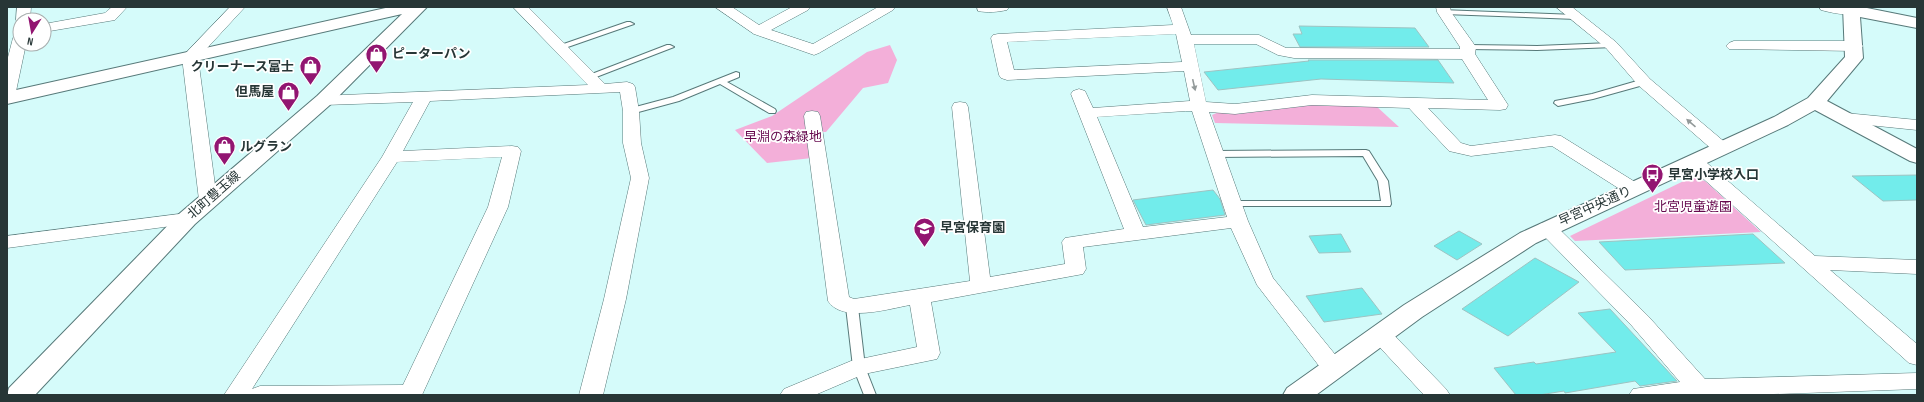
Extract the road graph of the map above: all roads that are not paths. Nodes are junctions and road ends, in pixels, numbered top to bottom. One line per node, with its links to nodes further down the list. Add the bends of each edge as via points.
1 (13, 7): 2 (street)
2 (18, 7)
3 (120, 7): 21 (street, via 110,17)
4 (238, 7): 31 (street)
5 (412, 7): 31 (street)
6 (419, 7): 41 (street, 北町豊玉線)
7 (520, 7): 27 (street)
8 (722, 7): 22 (street)
9 (803, 7): 22 (street)
10 (888, 7): 22 (street, via 814,50)
11 (1002, 7): 15 (street)
12 (1174, 7): 23 (street)
13 (1563, 7): 18 (street)
14 (1826, 7): 16 (street)
15 (984, 8)
16 (1852, 9): 19 (street); 26 (street, 早宮中央通り)
17 (1444, 10): 18 (lane); 29 (street)
18 (1576, 17): 24 (street)
19 (1917, 23)
20 (630, 24): 27 (lane)
21 (52, 27)
22 (759, 31)
23 (1184, 34): 29 (street, via 1259,40 1283,52 1294,53); 32 (street); 32 (street, via 998,38 1008,75)
24 (1611, 45): 29 (lane); 36 (street)
25 (1734, 46): 26 (street)
26 (1855, 46): 43 (street, 早宮中央通り, via 1854,58)
27 (559, 47): 34 (street)
28 (670, 47): 34 (lane)
29 (1468, 51): 44 (street, via 1500,106)
30 (17, 52): 39 (street)
31 (190, 57): 39 (street); 59 (street)
32 (1190, 66): 46 (street, one-way to 46)
33 (736, 75): 35 (lane)
34 (588, 76): 37 (street)
35 (720, 81): 47 (lane, via 676,99); 48 (lane)
36 (1644, 82): 42 (lane, via 1593,96); 53 (street, one-way to 36)
37 (601, 89): 40 (street); 47 (street, via 628,87)
38 (1079, 94): 49 (street)
39 (7, 97)
40 (424, 97): 41 (street); 55 (street)
41 (324, 100): 59 (street, 北町豊玉線)
42 (1558, 102)
43 (1815, 102): 51 (street); 53 (street, 早宮中央通り, via 1781,121)
44 (1414, 103): 46 (street, via 1312,100 1236,109); 58 (street, via 1455,147 1471,151 1555,140)
45 (960, 106): 67 (street)
46 (1199, 107): 49 (street); 54 (street)
47 (631, 111): 80 (street, via 632,144 640,178 615,299)
48 (772, 111)
49 (1087, 113): 63 (street)
50 (812, 116): 69 (street, via 839,301)
51 (1845, 118): 52 (street); 56 (street)
52 (1917, 125)
53 (1721, 148): 57 (street, 早宮中央通り)
54 (1215, 154): 60 (street); 60 (lane, via 1366,153 1382,181 1386,204)
55 (391, 157): 77 (street); 79 (street, via 512,151 498,207)
56 (1917, 157)
57 (1694, 161): 58 (street, 早宮中央通り); 65 (street)
58 (1633, 189): 62 (street, 早宮中央通り)
59 (208, 200): 61 (street, 北町豊玉線)
60 (1235, 212): 63 (street); 73 (street, via 1264,280)
61 (187, 218): 64 (street); 76 (street, 北町豊玉線)
62 (1547, 228): 70 (street, 早宮中央通り, via 1414,310); 75 (street, via 1640,321)
63 (1136, 234): 67 (street, via 1072,242 1076,269)
64 (7, 242)
65 (1808, 262): 66 (street); 71 (street)
66 (1917, 267)
67 (981, 286): 68 (street)
68 (919, 297): 69 (street); 72 (street, via 929,353)
69 (852, 307): 72 (lane)
70 (1380, 334): 73 (street, 早宮中央通り); 84 (street)
71 (1915, 354)
72 (859, 367): 81 (street); 82 (lane)
73 (1334, 368): 83 (street, 早宮中央通り)
74 (1917, 381): 75 (street)
75 (1701, 392): 85 (street)
76 (19, 395)
77 (236, 395)
78 (260, 395): 79 (street)
79 (410, 395)
80 (591, 395)
81 (792, 395)
82 (870, 395)
83 (1297, 395)
84 (1438, 395)
85 (1641, 395)

